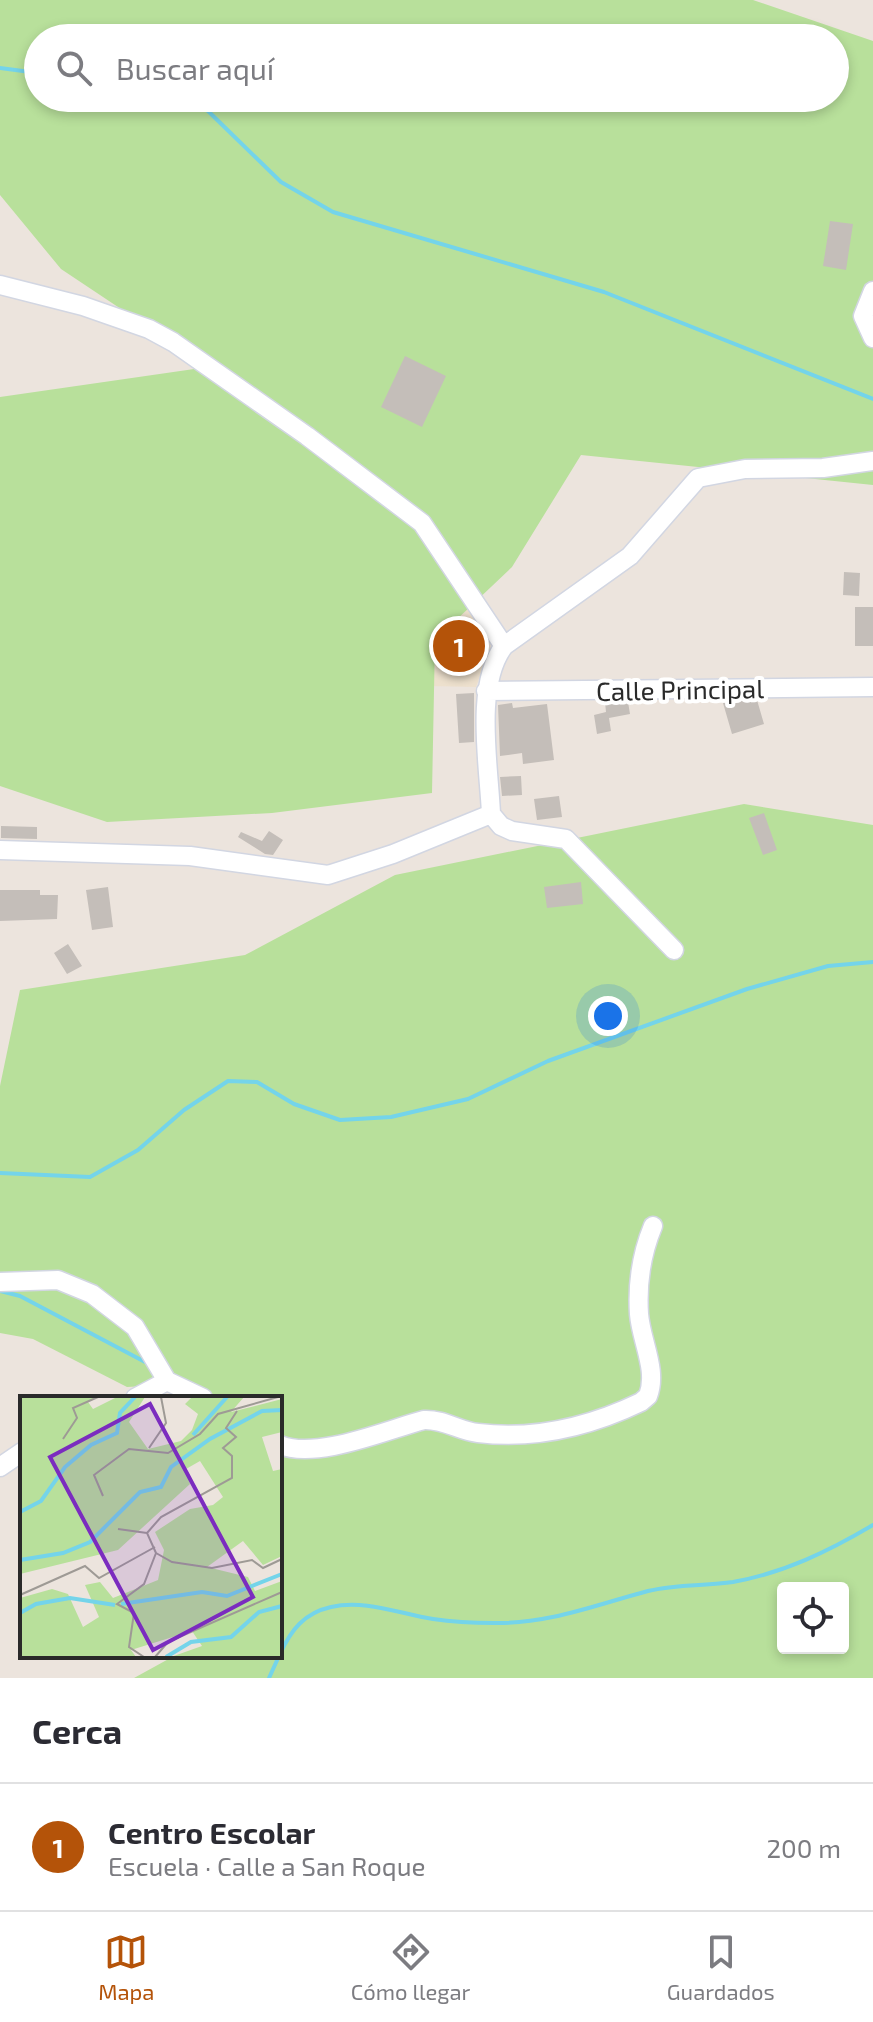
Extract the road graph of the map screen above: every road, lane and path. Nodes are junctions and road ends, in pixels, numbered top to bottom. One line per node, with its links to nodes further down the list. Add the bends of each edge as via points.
1 (0, 285): 5 (street, via 149,329 307,436 422,523)
2 (873, 291): 3 (street, via 863,316)
3 (873, 338)
4 (873, 461): 5 (street, via 745,469 698,478 630,556)
5 (504, 646): 7 (street, via 492,665)
6 (873, 687): 7 (street, Calle Principal)
7 (486, 691): 8 (street)
8 (491, 814): 9 (street, via 328,875 190,856); 10 (street, via 512,831 566,839)
9 (0, 850)
10 (674, 950)
11 (653, 1226): 16 (street, via 639,1273 639,1316 651,1375 648,1396 635,1404 535,1436 474,1433 435,1420 328,1446)
12 (0, 1282): 13 (street, via 58,1280 92,1294 135,1327)
13 (167, 1381): 14 (street); 15 (street)
14 (139, 1396)
15 (199, 1396)
16 (282, 1446)
17 (20, 1453): 18 (street)
18 (0, 1467)

